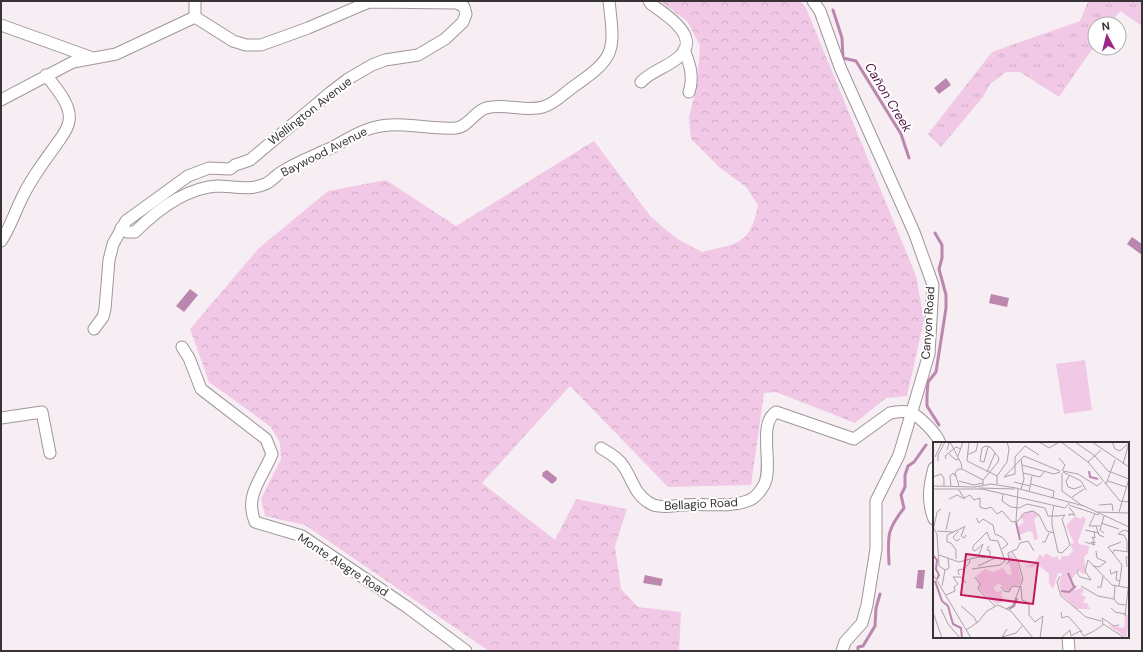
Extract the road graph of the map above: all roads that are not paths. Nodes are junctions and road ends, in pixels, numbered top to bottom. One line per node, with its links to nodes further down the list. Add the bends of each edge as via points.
1 (194, 1): 6 (street)
2 (379, 1): 6 (street, Wellington Avenue, via 369,2 261,45 233,42); 14 (street, Wellington Avenue, via 457,3 464,8 466,14 463,22 445,39 418,55 385,60 348,80 250,160 230,169 209,168 188,176 126,221)
3 (609, 1): 14 (street, Baywood Avenue, via 613,37 606,60 594,73 556,101 543,107 485,108 458,128 405,125 372,128 297,163 266,184 252,188 201,188 165,206 135,232 127,232)
4 (649, 1): 8 (street, via 684,33)
5 (813, 1): 18 (street, Canyon Road, via 820,11 840,67 914,232 933,285 929,354)
6 (195, 17): 9 (street, via 116,54)
7 (1, 25): 9 (street)
8 (684, 50): 11 (street, via 680,56 649,74); 12 (street, via 690,65)
9 (91, 58): 10 (street, via 73,62)
10 (46, 75): 13 (street); 15 (street, via 63,99 70,121 34,175)
11 (641, 82)
12 (689, 92)
13 (1, 100)
14 (121, 228): 16 (street, Wellington Avenue, via 109,260 103,317)
15 (1, 242)
16 (94, 329)
17 (182, 346): 26 (street, Monte Alegre Road, via 201,389 266,439 272,454 251,496 250,510 255,522 302,536 407,607)
18 (912, 413): 20 (street, via 938,436); 21 (street, Bellagio Road, via 890,413 854,440 776,412 767,430 767,473 764,484 756,497 736,504 658,506 648,502 641,496 619,461); 27 (street, Canyon Road, via 899,455 887,482 878,492 873,577 864,617 862,623 845,642)
19 (1, 418): 22 (street, via 42,412)
20 (940, 442)
21 (601, 448)
22 (50, 453)
23 (933, 472): 24 (street, via 929,500)
24 (933, 515)
25 (1068, 638): 28 (street)
26 (466, 651)
27 (842, 651)
28 (1069, 651)

